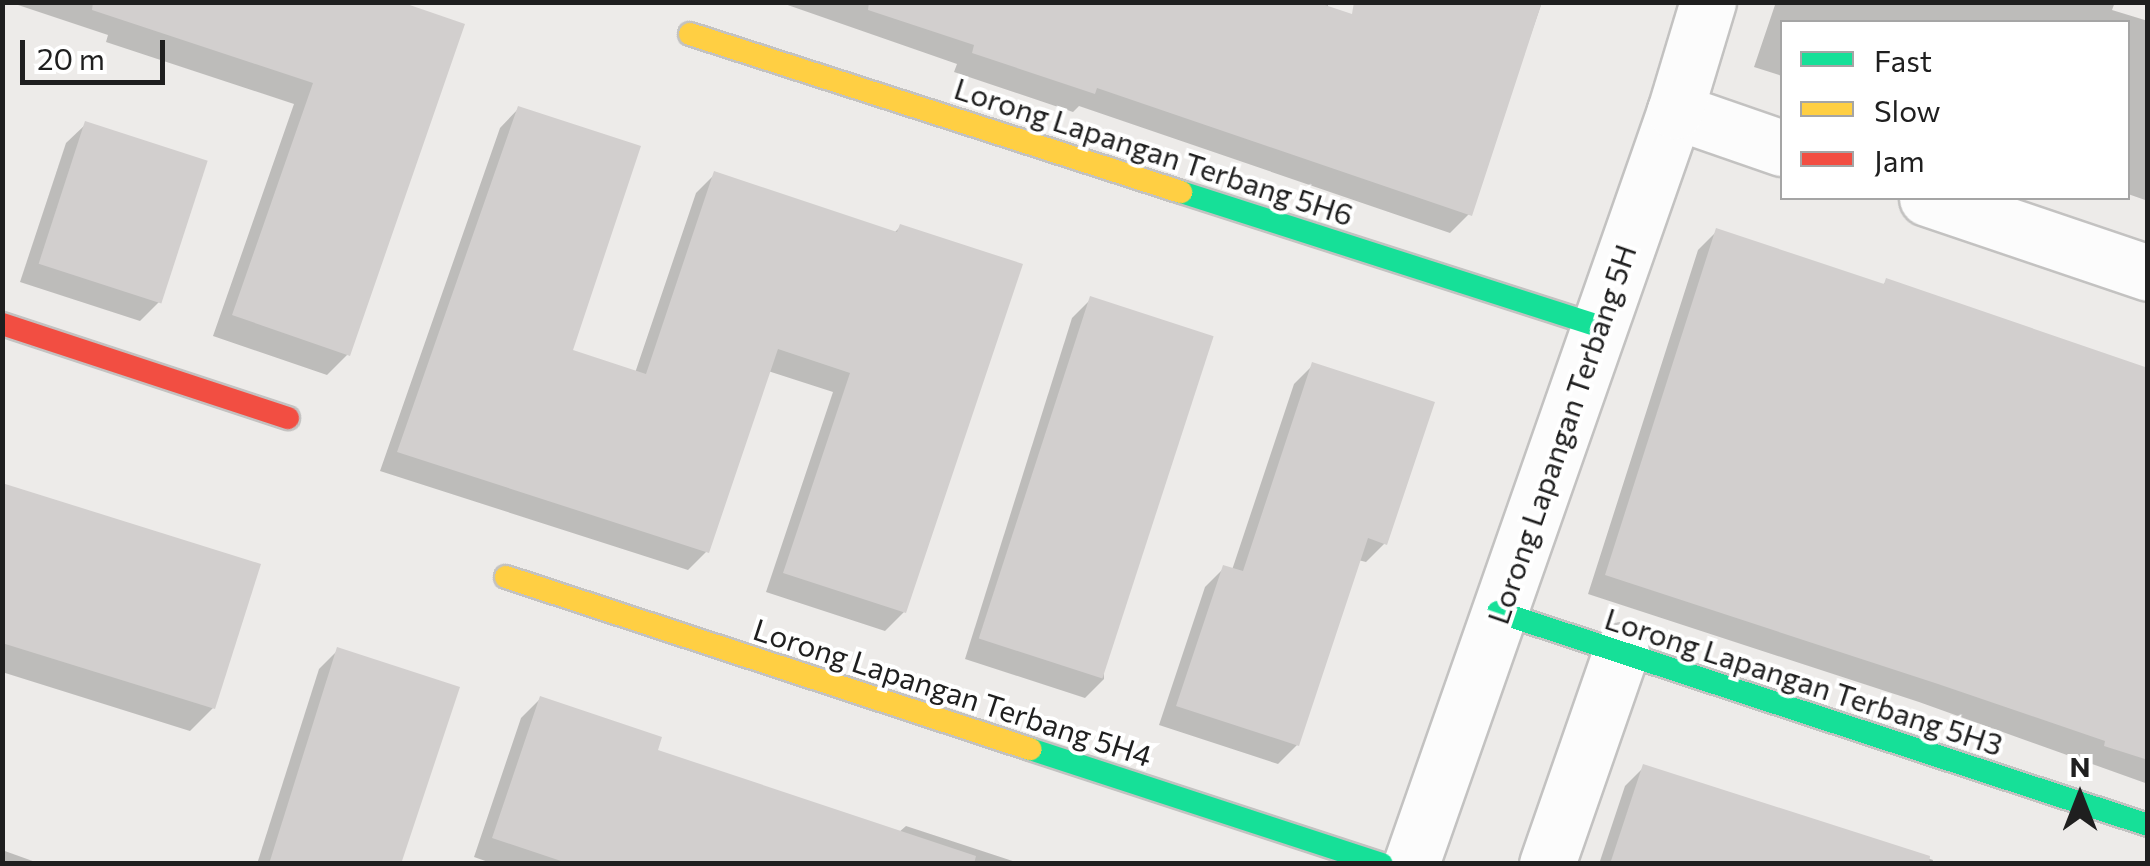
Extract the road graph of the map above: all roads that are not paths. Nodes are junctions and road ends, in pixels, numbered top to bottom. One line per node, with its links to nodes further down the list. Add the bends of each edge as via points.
1 (1708, 2): 3 (street, Lorong Lapangan Terbang 5H)
2 (690, 34): 8 (street, Lorong Lapangan Terbang 5H6)
3 (1676, 111): 4 (street); 8 (street, Lorong Lapangan Terbang 5H)
4 (1780, 147)
5 (1933, 200): 6 (street)
6 (2148, 273)
7 (2, 324): 9 (street)
8 (1600, 326): 11 (street, Lorong Lapangan Terbang 5H)
9 (288, 418)
10 (506, 577): 14 (street, Lorong Lapangan Terbang 5H4)
11 (1498, 612): 12 (street, Lorong Lapangan Terbang 5H3); 15 (street, Lorong Lapangan Terbang 5H)
12 (1621, 652): 13 (street, Lorong Lapangan Terbang 5H3); 16 (street)
13 (2148, 825)
14 (1382, 864)
15 (1410, 864)
16 (1547, 864)

